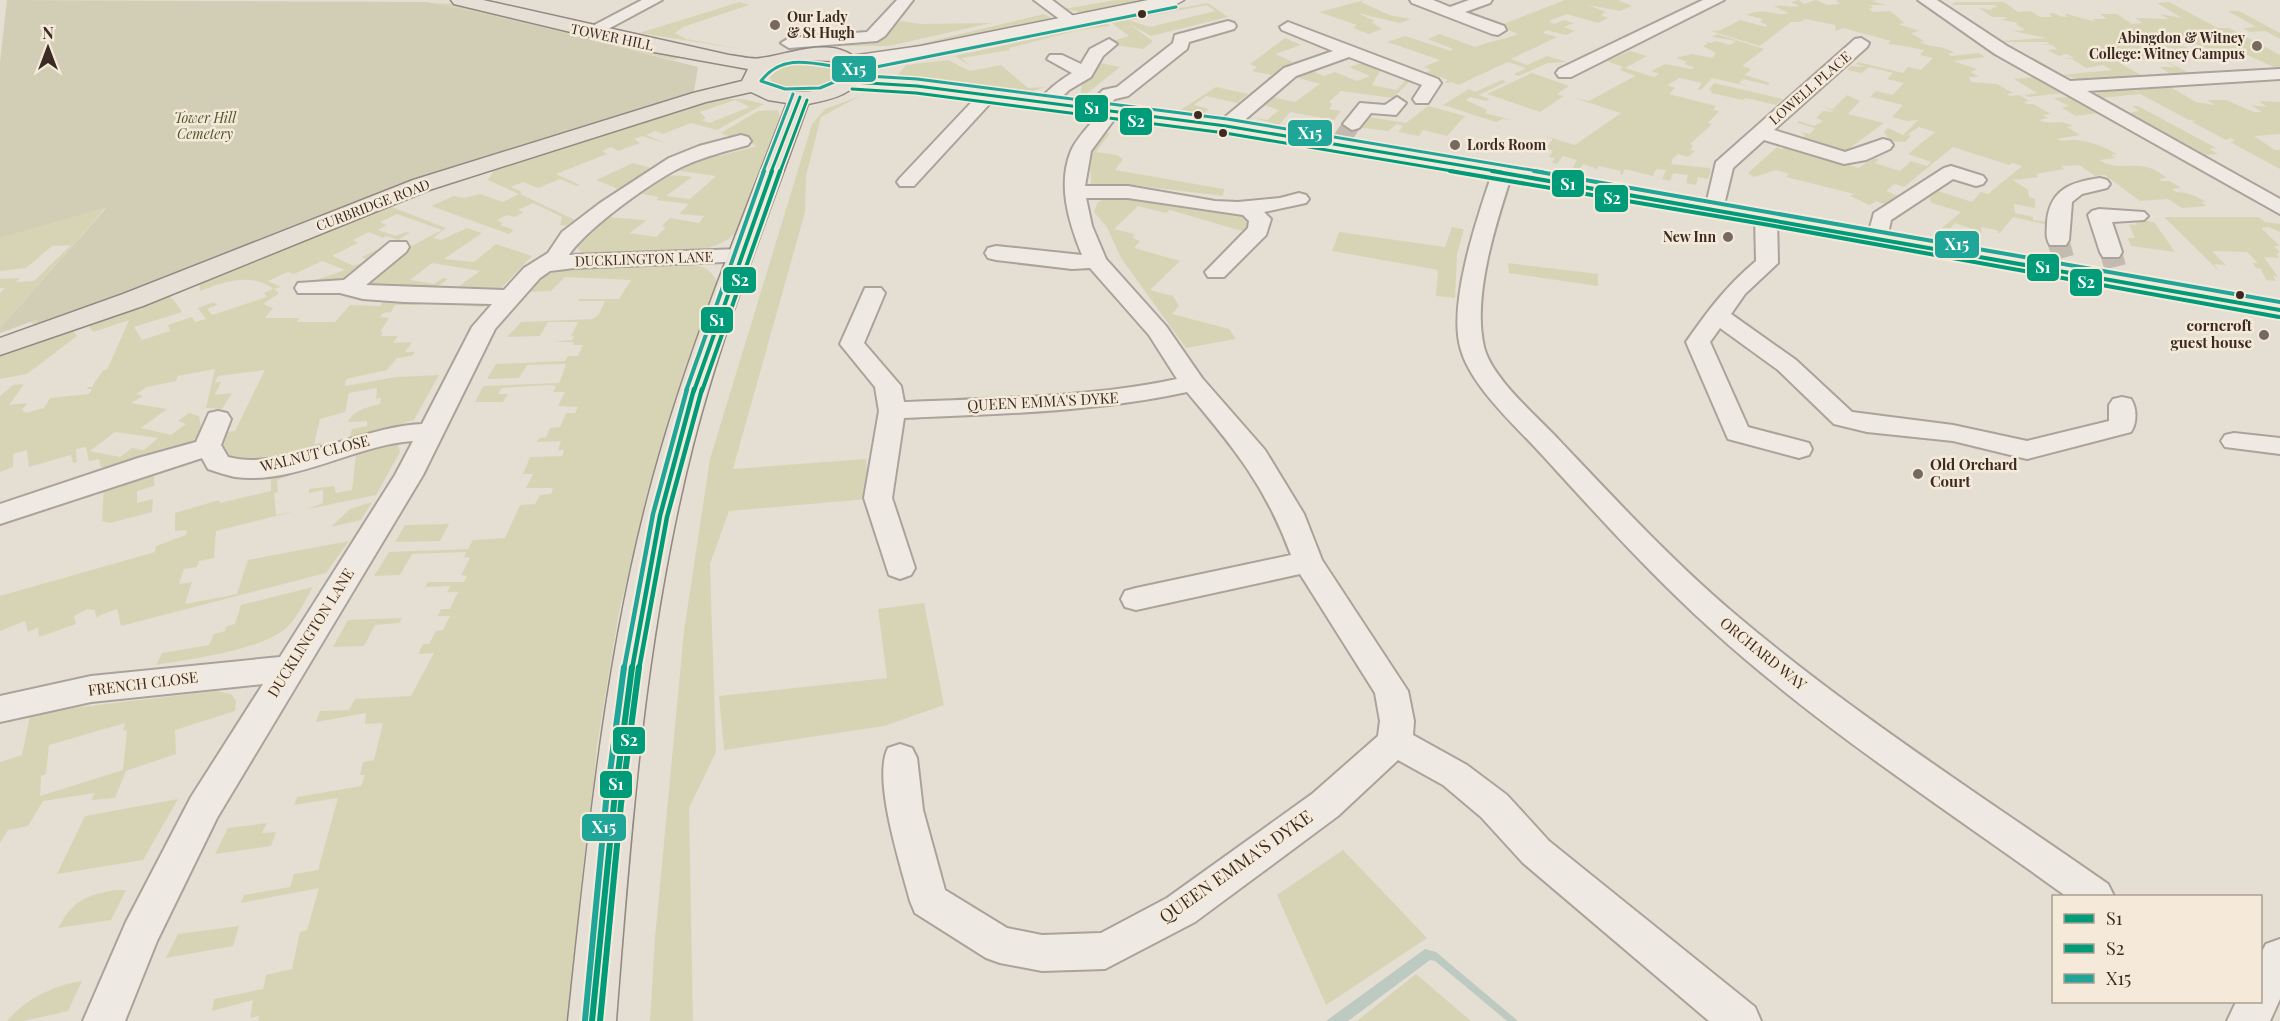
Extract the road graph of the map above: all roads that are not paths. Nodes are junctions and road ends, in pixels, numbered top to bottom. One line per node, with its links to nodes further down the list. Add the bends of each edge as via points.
1 (460, 0): 15 (main road, TOWER HILL)
2 (654, 0): 15 (street)
3 (905, 0): 16 (street, via 871,37)
4 (1042, 0): 11 (street)
5 (1175, 0): 11 (street)
6 (1418, 0): 10 (street)
7 (1484, 0): 10 (street)
8 (1716, 0): 24 (street)
9 (1926, 0): 27 (street, via 1976,35)
10 (1450, 12): 14 (street)
11 (1072, 21): 22 (street, via 921,52)
12 (1228, 26): 33 (street, via 1181,39 1181,45 1122,92 1109,94)
13 (1288, 27): 18 (street)
14 (1498, 30)
15 (589, 32): 25 (main road, TOWER HILL, via 729,61)
16 (789, 43)
17 (1860, 43): 35 (street, LOWELL PLACE)
18 (1348, 51): 30 (street, via 1432,83); 34 (street, via 1290,72)
19 (1127, 56): 23 (street, via 1104,47)
20 (1056, 58): 23 (street)
21 (2259, 65): 26 (street)
22 (851, 72): 25 (main road, CURBRIDGE ROAD, via 836,56 805,54); 28 (street); 29 (main road, via 837,90)
23 (1085, 73): 31 (street)
24 (1565, 73)
25 (760, 75): 29 (main road, via 769,94); 65 (main road, CURBRIDGE ROAD, via 700,98 421,185 133,300)
26 (2279, 75): 27 (street)
27 (2067, 87): 46 (street)
28 (988, 94): 31 (street); 41 (street)
29 (800, 97): 53 (main road)
30 (1422, 99)
31 (1047, 102): 33 (street)
32 (1397, 103): 36 (street, via 1389,111 1367,107)
33 (1103, 108): 34 (street); 43 (street, via 1079,155)
34 (1226, 126): 36 (street)
35 (1759, 132): 38 (street, LOWELL PLACE, via 1844,158); 47 (street, LOWELL PLACE, via 1723,166)
36 (1344, 136): 39 (street)
37 (741, 141): 56 (street, DUCKLINGTON LANE, via 696,154 666,168 610,204 580,228)
38 (1882, 145)
39 (1502, 174): 47 (street); 83 (street, ORCHARD WAY, via 1489,211 1470,315 1472,348 1499,391 1618,521 1723,622 1850,723)
40 (1976, 180): 50 (street, via 1951,172 1881,217)
41 (907, 182)
42 (2100, 184): 54 (street, via 2077,188 2063,197 2059,209)
43 (1075, 192): 45 (street, via 1128,192); 55 (street, via 1081,226)
44 (1299, 199): 45 (street)
45 (1238, 208): 58 (street, via 1254,213 1260,219 1259,227)
46 (2280, 208)
47 (1715, 209): 49 (street)
48 (2137, 216): 57 (street, via 2099,215)
49 (1766, 218): 50 (street); 64 (street, via 1767,263)
50 (1878, 238): 54 (street)
51 (398, 247): 59 (street)
52 (996, 253): 55 (street)
53 (741, 256): 56 (street, DUCKLINGTON LANE, via 574,261); 87 (main road, via 678,444 634,648 614,789)
54 (2061, 256): 57 (street)
55 (1096, 261): 66 (street, via 1158,331)
56 (547, 266): 62 (street, DUCKLINGTON LANE, via 532,273)
57 (2115, 267): 63 (street)
58 (1216, 272)
59 (350, 287): 60 (street); 62 (street, via 363,292 404,295)
60 (306, 288)
61 (873, 293): 68 (street, via 852,344 888,386)
62 (510, 297): 70 (street, DUCKLINGTON LANE, via 472,347)
63 (2280, 310)
64 (1716, 314): 67 (street, via 1787,365 1843,418 1867,424 1953,433 2026,450 2122,426); 74 (street, via 1698,342 1737,433)
65 (0, 347)
66 (1192, 383): 68 (street, QUEEN EMMA'S DYKE, via 1137,395 1075,402); 76 (street, via 1255,456 1290,514)
67 (2122, 405)
68 (892, 411): 77 (street, via 878,498)
69 (218, 418): 73 (street)
70 (432, 432): 73 (street, WALNUT CLOSE, via 388,436 251,470 222,465); 79 (street, DUCKLINGTON LANE)
71 (2234, 441): 72 (street)
72 (2280, 446)
73 (207, 448): 75 (street)
74 (1799, 449)
75 (0, 514)
76 (1308, 562): 78 (street); 81 (street, via 1391,691 1397,721)
77 (900, 568)
78 (1136, 599)
79 (288, 669): 80 (street, FRENCH CLOSE, via 110,687); 86 (street, DUCKLINGTON LANE, via 204,808 140,935)
80 (0, 709)
81 (1395, 742): 82 (street, QUEEN EMMA'S DYKE, via 1325,805 1181,910 1105,951 1042,953 1000,945 929,901 905,810); 88 (street, via 1455,775 1494,806 1536,852)
82 (900, 759)
83 (2092, 895)
84 (2280, 957): 85 (street)
85 (2262, 992)
86 (104, 1021)
87 (592, 1021)
88 (1740, 1021)

